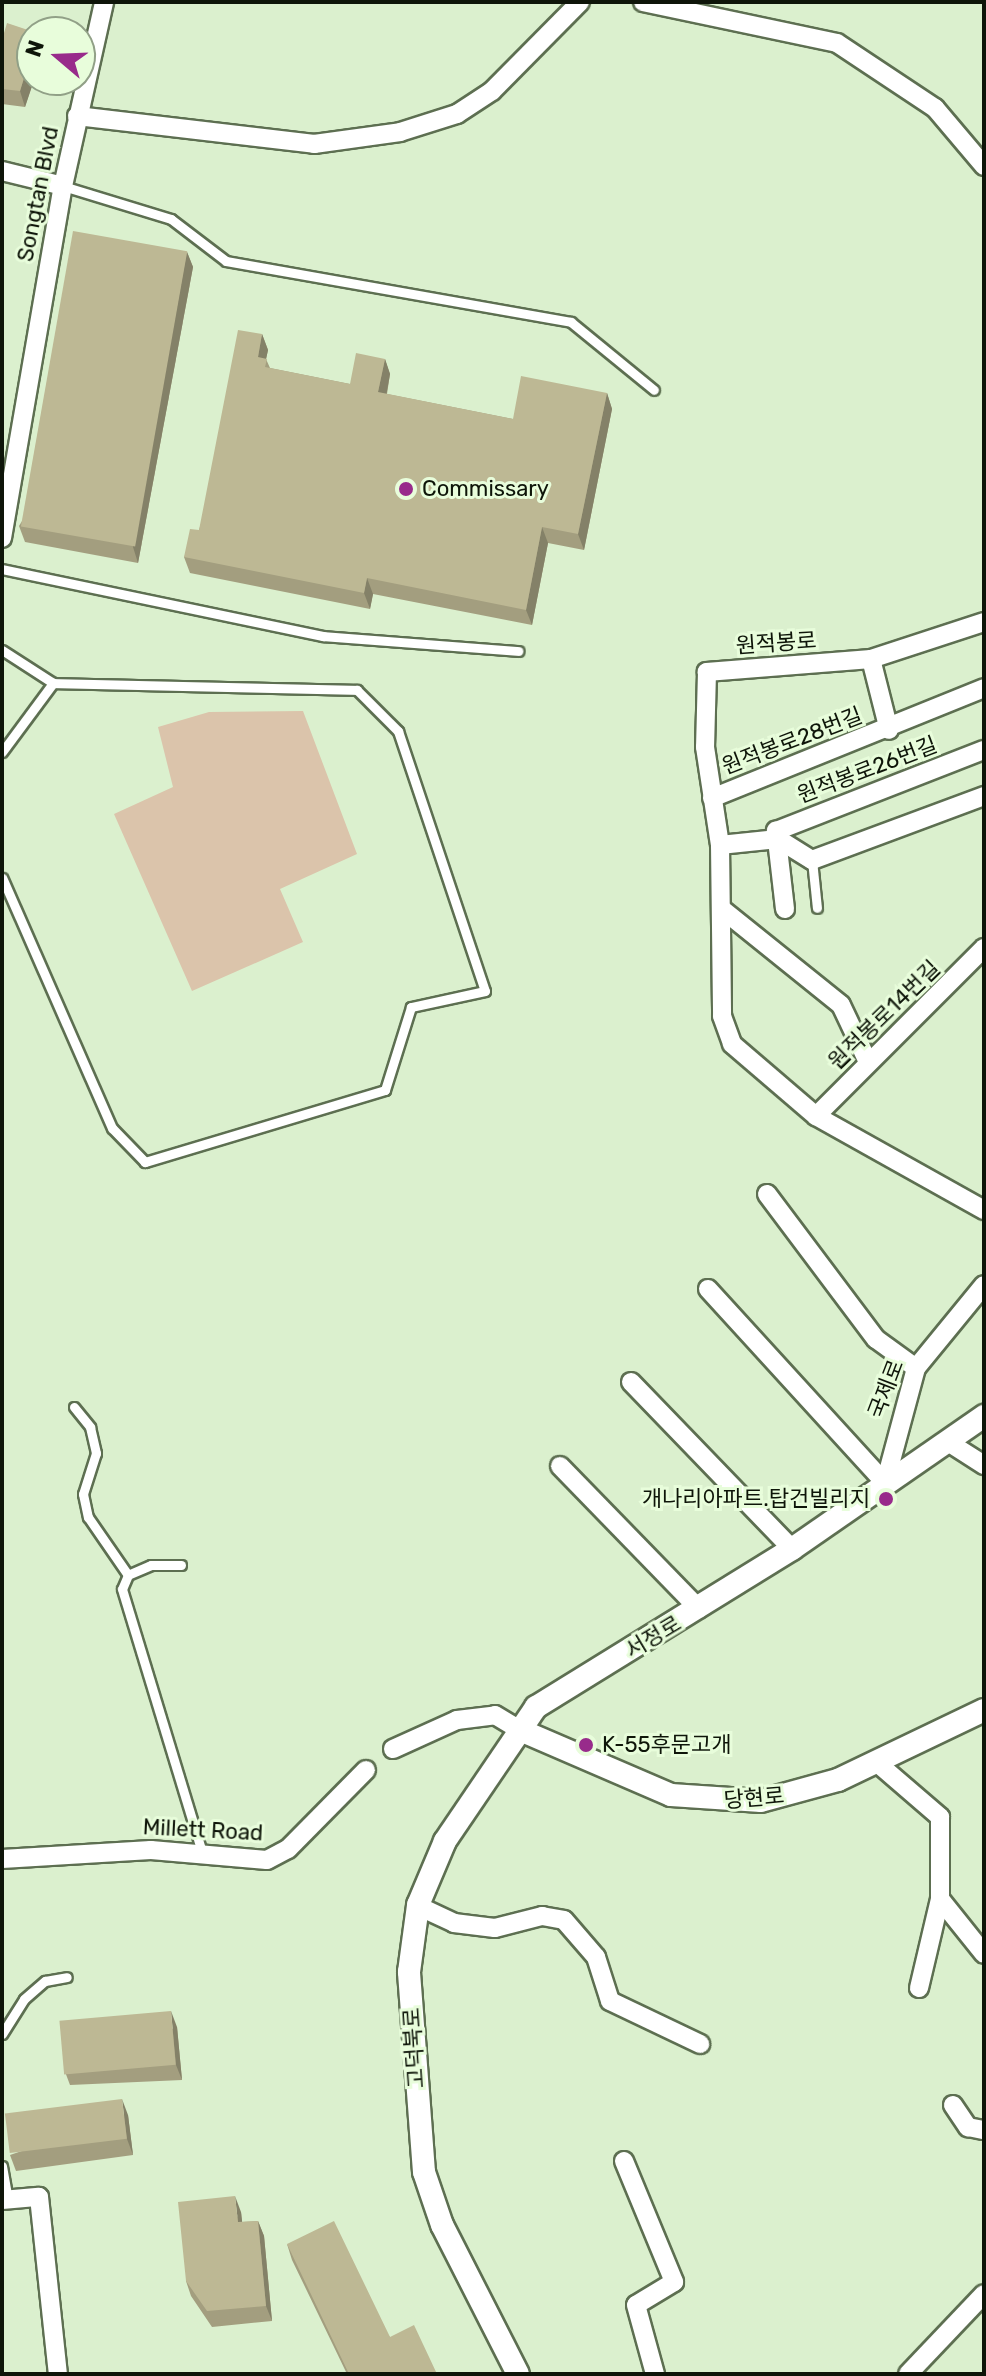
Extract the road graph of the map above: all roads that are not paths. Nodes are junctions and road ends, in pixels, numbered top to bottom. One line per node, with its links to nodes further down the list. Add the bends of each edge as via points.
1 (104, 2): 4 (street, Songtan Blvd)
2 (580, 2): 4 (street, via 492,91 457,114 400,132 314,144)
3 (643, 2): 5 (street, via 837,43 935,108)
4 (77, 116): 7 (street, Songtan Blvd)
5 (984, 166)
6 (2, 171): 7 (street)
7 (63, 186): 8 (lane, via 171,219 226,261 571,322); 9 (street, Songtan Blvd)
8 (654, 390)
9 (2, 538)
10 (2, 569): 13 (lane, via 323,636)
11 (984, 622): 14 (street, 원적봉로)
12 (2, 650): 15 (lane)
13 (518, 651)
14 (871, 659): 17 (street, 원적봉로28번길); 21 (street, 원적봉로, via 707,672)
15 (53, 683): 19 (lane); 25 (lane, via 357,690 398,731 485,991 411,1007 385,1090 145,1162 112,1128)
16 (984, 688): 17 (street, 원적봉로28번길)
17 (889, 730): 21 (street, 원적봉로28번길)
18 (984, 750): 22 (street, 원적봉로26번길, via 776,831)
19 (2, 752)
20 (984, 796): 24 (street)
21 (712, 798): 23 (street, 원적봉로)
22 (778, 839): 23 (street, 원적봉로26번길); 24 (street); 27 (street)
23 (720, 845): 28 (street, 원적봉로)
24 (812, 860): 26 (lane)
25 (2, 878)
26 (817, 908)
27 (785, 909)
28 (723, 910): 30 (street, via 841,1005); 31 (street, 원적봉로, via 722,1016 732,1044)
29 (984, 948): 30 (street, 원적봉로14번길)
30 (868, 1062): 31 (street, 원적봉로14번길)
31 (816, 1116): 33 (street, 원적봉로)
32 (767, 1194): 36 (street, via 876,1339)
33 (984, 1210)
34 (984, 1285): 36 (street, 국제로)
35 (708, 1289): 43 (street)
36 (916, 1368): 43 (street, 국제로)
37 (631, 1382): 44 (street)
38 (74, 1407): 46 (lane, via 90,1427 96,1453 83,1494 88,1517)
39 (984, 1416): 40 (street, 서정로)
40 (948, 1442): 41 (street); 43 (street, 서정로)
41 (984, 1465)
42 (560, 1466): 47 (street)
43 (885, 1483): 44 (street, 서정로)
44 (792, 1549): 47 (street, 서정로)
45 (181, 1565): 46 (lane)
46 (128, 1575): 53 (lane, via 126,1604)
47 (699, 1609): 49 (street, 서정로, via 536,1707)
48 (984, 1710): 51 (street, 당현로)
49 (520, 1730): 50 (street, via 495,1715 457,1720); 51 (street, 당현로, via 611,1774 715,1802 804,1793); 56 (street, 고덕북로, via 445,1841)
50 (393, 1749)
51 (875, 1761): 55 (street, via 940,1817)
52 (366, 1770): 53 (street, Millett Road, via 277,1855)
53 (203, 1855): 54 (street, Millett Road, via 151,1850)
54 (2, 1859)
55 (940, 1899): 57 (street); 59 (street)
56 (418, 1906): 61 (street, via 454,1923 495,1928 542,1916 564,1920 596,1957 610,2001); 69 (street, 고덕북로, via 409,1972 424,2172 442,2225)
57 (984, 1954)
58 (67, 1977): 60 (lane, via 45,1981 24,1999)
59 (919, 1988)
60 (2, 2034)
61 (700, 2044)
62 (953, 2105): 63 (street, via 968,2127)
63 (984, 2130)
64 (624, 2161): 70 (street, via 674,2282 636,2305)
65 (2, 2166): 66 (lane)
66 (5, 2200): 68 (street, via 39,2197)
67 (984, 2294): 71 (street)
68 (58, 2374)
69 (518, 2374)
70 (655, 2374)
71 (908, 2374)

